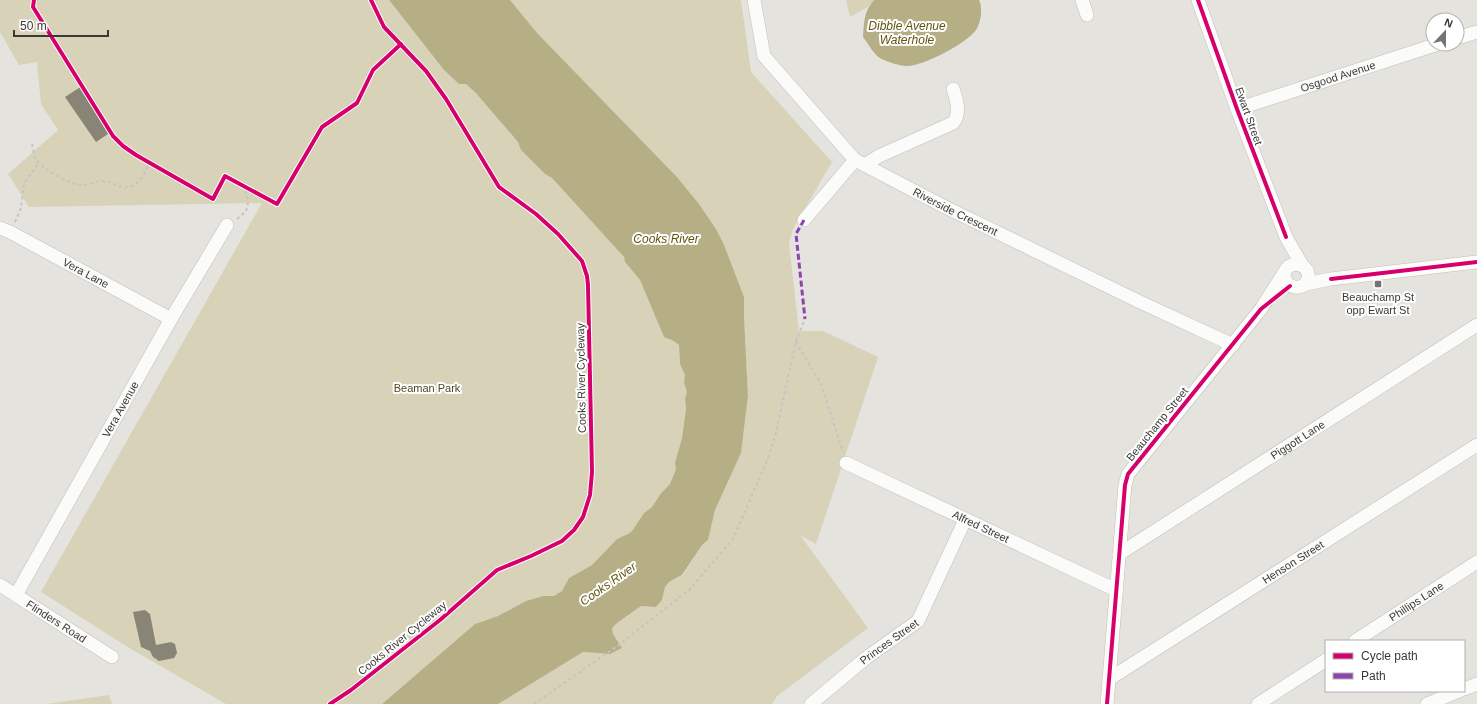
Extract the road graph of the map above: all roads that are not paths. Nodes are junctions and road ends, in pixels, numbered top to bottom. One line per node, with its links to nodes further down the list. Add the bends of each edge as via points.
1 (754, 0): 10 (street, Riverside Crescent, via 764,56)
2 (1082, 0): 4 (street)
3 (1198, 0): 9 (street, Ewart Street)
4 (1087, 15)
5 (1477, 32): 6 (street)
6 (1465, 36)
7 (1425, 48): 9 (street, Osgood Avenue)
8 (953, 89): 10 (street, via 957,116 953,123)
9 (1237, 109): 15 (street, Ewart Street)
10 (860, 163): 11 (street); 19 (street, Riverside Crescent, via 945,207)
11 (804, 220)
12 (228, 225): 17 (street, Vera Avenue)
13 (5, 230): 17 (street, Vera Lane)
14 (1477, 262): 15 (street, via 1331,279)
15 (1298, 272): 16 (street, Beauchamp Street); 16 (street, Beauchamp Street, via 1298,288 1290,286)
16 (1261, 309): 19 (street, Beauchamp Street)
17 (171, 319): 27 (street, Vera Avenue)
18 (1477, 325): 23 (street, Piggott Lane)
19 (1233, 345): 23 (street, Beauchamp Street, via 1128,474)
20 (1477, 445): 31 (street, Henson Street)
21 (846, 463): 22 (street, Alfred Street)
22 (965, 520): 26 (street, Alfred Street); 35 (street, Princes Street, via 918,621 866,658)
23 (1119, 554): 26 (street, Beauchamp Street)
24 (1477, 562): 28 (street, Phillips Lane)
25 (0, 585): 27 (street, Flinders Road)
26 (1116, 590): 31 (street, Beauchamp Street)
27 (16, 595): 29 (street, Flinders Road)
28 (1357, 640)
29 (112, 657)
30 (1325, 661): 37 (street)
31 (1109, 679): 36 (street, Beauchamp Street)
32 (1477, 684): 33 (street)
33 (1465, 689)
34 (1457, 692): 38 (street)
35 (811, 704)
36 (1106, 704)
37 (1258, 704)
38 (1427, 704)

